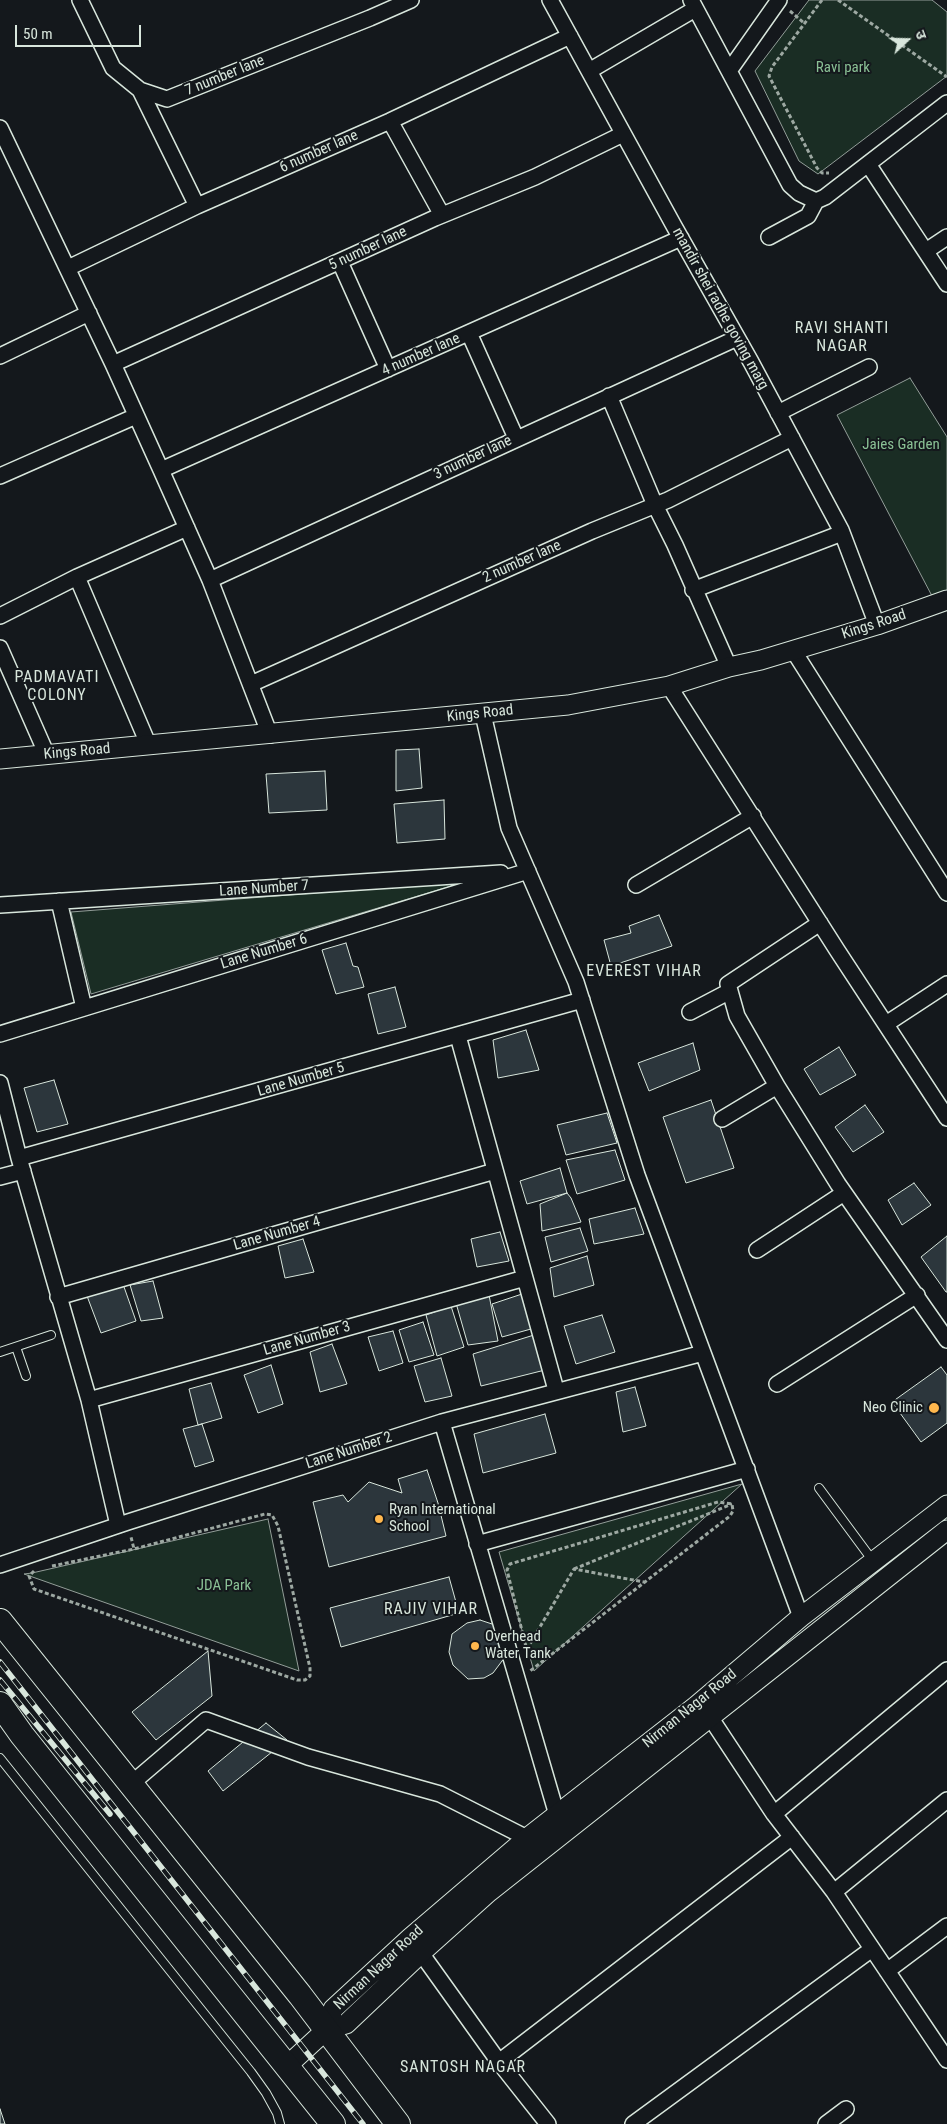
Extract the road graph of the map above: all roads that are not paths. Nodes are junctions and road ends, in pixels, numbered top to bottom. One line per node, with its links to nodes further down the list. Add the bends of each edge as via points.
1 (80, 0): 9 (street, 7 number lane, via 113,68)
2 (411, 0): 9 (street, 7 number lane, via 167,99)
3 (550, 0): 6 (street, mandir shei radhe goving marg)
4 (779, 0): 8 (street)
5 (693, 4): 7 (street); 8 (street)
6 (570, 36): 7 (street, mandir shei radhe goving marg); 11 (street, 6 number lane)
7 (589, 71): 13 (street, mandir shei radhe goving marg)
8 (729, 71): 15 (street, via 790,185)
9 (140, 90): 16 (street)
10 (947, 103): 14 (street)
11 (390, 121): 16 (street, 6 number lane); 17 (street)
12 (0, 128): 23 (street)
13 (623, 134): 17 (street, 5 number lane, via 535,177); 20 (street, mandir shei radhe goving marg)
14 (868, 164): 15 (street); 21 (street)
15 (816, 201): 18 (street, via 808,216)
16 (197, 206): 23 (street, 6 number lane)
17 (442, 215): 22 (street, 5 number lane)
18 (769, 237)
19 (947, 237): 21 (street)
20 (681, 238): 26 (street, 4 number lane); 27 (street, mandir shei radhe goving marg)
21 (926, 252): 24 (street)
22 (340, 262): 29 (street, 5 number lane); 31 (street)
23 (68, 268): 25 (street)
24 (947, 284)
25 (89, 313): 28 (street); 29 (street)
26 (469, 333): 31 (street, 4 number lane); 35 (street)
27 (737, 338): 32 (street, 3 number lane); 33 (street, mandir shei radhe goving marg)
28 (0, 356)
29 (113, 364): 34 (street)
30 (869, 367): 33 (street)
31 (388, 369): 37 (street, 4 number lane)
32 (608, 396): 35 (street, 3 number lane); 39 (street)
33 (778, 413): 36 (street, mandir shei radhe goving marg)
34 (136, 416): 37 (street); 38 (street)
35 (516, 438): 43 (street, 3 number lane)
36 (792, 438): 39 (street, 2 number lane); 41 (street, mandir shei radhe goving marg)
37 (161, 470): 40 (street)
38 (0, 475)
39 (654, 505): 44 (street); 51 (street, 2 number lane)
40 (187, 528): 42 (street); 43 (street)
41 (842, 533): 44 (street); 47 (street, mandir shei radhe goving marg)
42 (77, 577): 46 (street); 55 (street)
43 (210, 580): 51 (street)
44 (694, 590): 50 (street)
45 (947, 600): 47 (street, Kings Road)
46 (0, 616)
47 (878, 625): 49 (street, Kings Road)
48 (0, 648): 56 (street)
49 (793, 650): 50 (street, Kings Road); 61 (street)
50 (729, 667): 52 (street, Kings Road)
51 (251, 684): 54 (street)
52 (669, 686): 53 (street, Kings Road, via 568,705); 58 (street)
53 (483, 714): 54 (street, Kings Road); 59 (street, via 509,828)
54 (270, 735): 55 (street, Kings Road)
55 (149, 746): 56 (street, Kings Road)
56 (47, 755): 57 (street, Kings Road)
57 (0, 759)
58 (753, 816): 60 (street); 64 (street)
59 (528, 871): 62 (street, Lane Number 7); 67 (street); 68 (street, Lane Number 6)
60 (636, 885)
61 (947, 893)
62 (60, 901): 63 (street, Lane Number 7); 68 (street)
63 (0, 905)
64 (820, 923): 66 (street, via 728,984); 70 (street)
65 (947, 984): 70 (street)
66 (730, 991): 69 (street); 74 (street, via 737,1016)
67 (582, 1000): 72 (street, Lane Number 5); 89 (street, via 637,1175)
68 (84, 1008): 71 (street, Lane Number 6)
69 (690, 1012)
70 (886, 1024): 75 (street)
71 (0, 1034)
72 (458, 1036): 77 (street, Lane Number 5); 78 (street)
73 (0, 1083): 77 (street)
74 (776, 1086): 76 (street); 80 (street)
75 (947, 1118)
76 (722, 1119)
77 (21, 1165): 79 (street, Lane Number 5); 84 (street)
78 (495, 1171): 82 (street); 84 (street, Lane Number 4)
79 (0, 1177)
80 (844, 1193): 81 (street); 83 (street)
81 (757, 1250)
82 (525, 1278): 92 (street); 93 (street, Lane Number 3)
83 (917, 1296): 86 (street); 91 (street)
84 (58, 1297): 93 (street)
85 (51, 1335): 87 (lane)
86 (947, 1340)
87 (16, 1347): 88 (lane); 90 (lane)
88 (0, 1352)
89 (703, 1353): 92 (street, Lane Number 2); 95 (street)
90 (26, 1376)
91 (777, 1384)
92 (556, 1390): 94 (street, Lane Number 2)
93 (89, 1400): 98 (street)
94 (442, 1422): 98 (street, Lane Number 2); 100 (street)
95 (747, 1469): 100 (street); 103 (street)
96 (818, 1488): 101 (lane)
97 (947, 1505): 101 (street, Nirman Nagar Road)
98 (123, 1524): 102 (street, Lane Number 2)
99 (947, 1530): 107 (street, Nirman Nagar Road)
100 (477, 1544): 112 (street)
101 (874, 1561): 103 (street, Nirman Nagar Road)
102 (0, 1565)
103 (801, 1617): 107 (street, Nirman Nagar Road)
104 (0, 1621): 109 (main road)
105 (947, 1670): 111 (street)
106 (0, 1704): 123 (main road)
107 (703, 1711): 111 (street); 112 (street, Nirman Nagar Road); 118 (street, Nirman Nagar Road)
108 (0, 1758): 125 (lane, via 251,2072 277,2113)
109 (131, 1784): 114 (street, via 206,1720 308,1757 440,1794); 120 (main road)
110 (947, 1800): 115 (street)
111 (774, 1814): 113 (street)
112 (557, 1815): 114 (street, Nirman Nagar Road)
113 (792, 1837): 115 (street); 122 (street)
114 (527, 1838): 120 (street, Nirman Nagar Road, via 333,2009)
115 (834, 1892): 117 (street)
116 (947, 1926): 119 (street)
117 (872, 1949): 119 (street); 129 (street)
118 (421, 1953): 120 (street, Nirman Nagar Road, via 346,2024); 122 (street)
119 (887, 1971): 121 (street)
120 (326, 2030): 123 (street); 127 (main road)
121 (947, 2060)
122 (500, 2062): 128 (street)
123 (287, 2066): 126 (main road)
124 (846, 2109): 130 (street)
125 (280, 2124)
126 (333, 2124)
127 (398, 2124)
128 (548, 2124)
129 (633, 2124)
130 (826, 2124)

